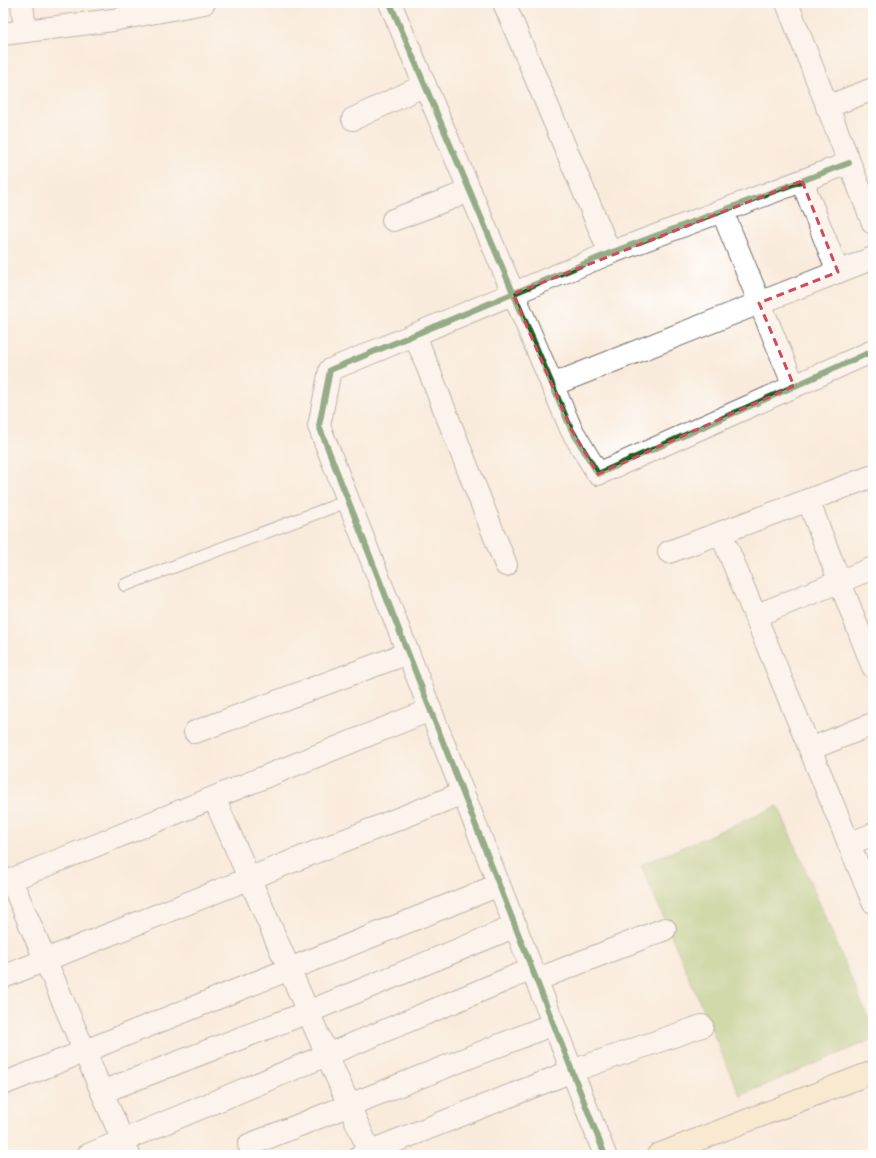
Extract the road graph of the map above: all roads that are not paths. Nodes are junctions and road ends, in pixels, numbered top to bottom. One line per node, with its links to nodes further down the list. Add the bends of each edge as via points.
1 (22, 3): 6 (street)
2 (204, 3): 6 (street, via 113,20)
3 (390, 3): 8 (street)
4 (504, 3): 18 (street)
5 (787, 3): 10 (street)
6 (25, 31): 7 (street)
7 (3, 34)
8 (425, 85): 11 (street); 14 (street)
9 (873, 89): 10 (street)
10 (827, 107): 12 (street)
11 (352, 119)
12 (849, 163): 13 (street); 17 (street)
13 (802, 181): 15 (street); 20 (street)
14 (470, 191): 16 (street); 21 (street)
15 (722, 211): 18 (street); 22 (street)
16 (393, 220)
17 (873, 223)
18 (610, 253): 21 (street)
19 (873, 258): 20 (street)
20 (838, 272): 22 (street)
21 (513, 294): 23 (street); 25 (street)
22 (759, 303): 25 (street); 26 (street)
23 (415, 335): 29 (street, via 330,370 319,426); 32 (street)
24 (873, 351): 26 (street)
25 (552, 385): 26 (street, via 571,429 598,474)
26 (794, 386)
27 (873, 476): 28 (street)
28 (808, 500): 30 (street); 34 (street)
29 (348, 501): 35 (lane); 37 (street)
30 (721, 532): 31 (street); 36 (street)
31 (669, 552)
32 (506, 565)
33 (873, 568): 34 (street)
34 (840, 581): 36 (street); 38 (street)
35 (126, 585)
36 (755, 616): 42 (street)
37 (408, 654): 39 (street); 41 (street)
38 (873, 667)
39 (430, 710): 43 (street); 44 (street)
40 (873, 724): 42 (street)
41 (195, 732)
42 (810, 749): 46 (street)
43 (463, 794): 47 (street); 49 (street)
44 (214, 798): 47 (street); 48 (street)
45 (873, 834): 46 (street)
46 (849, 844): 50 (street)
47 (249, 879): 53 (street); 54 (street)
48 (7, 881): 53 (street)
49 (499, 886): 51 (street); 54 (street)
50 (873, 902)
51 (516, 926): 55 (street); 57 (street)
52 (665, 929): 55 (street)
53 (45, 960): 56 (street); 60 (street)
54 (289, 970): 57 (street); 60 (street)
55 (534, 974): 58 (street); 61 (street)
56 (3, 977)
57 (308, 1012): 61 (street); 65 (street)
58 (553, 1024): 62 (street); 66 (street)
59 (702, 1026): 62 (street)
60 (84, 1051): 64 (street); 65 (street)
61 (327, 1055): 66 (street); 68 (street)
62 (572, 1071): 69 (street); 71 (street)
63 (873, 1072): 72 (street)
64 (3, 1084)
65 (102, 1092): 68 (street)
66 (349, 1105): 67 (street); 69 (street)
67 (249, 1145)
68 (126, 1148): 70 (street)
69 (367, 1154)
70 (88, 1155)
71 (605, 1155)
72 (658, 1155)

